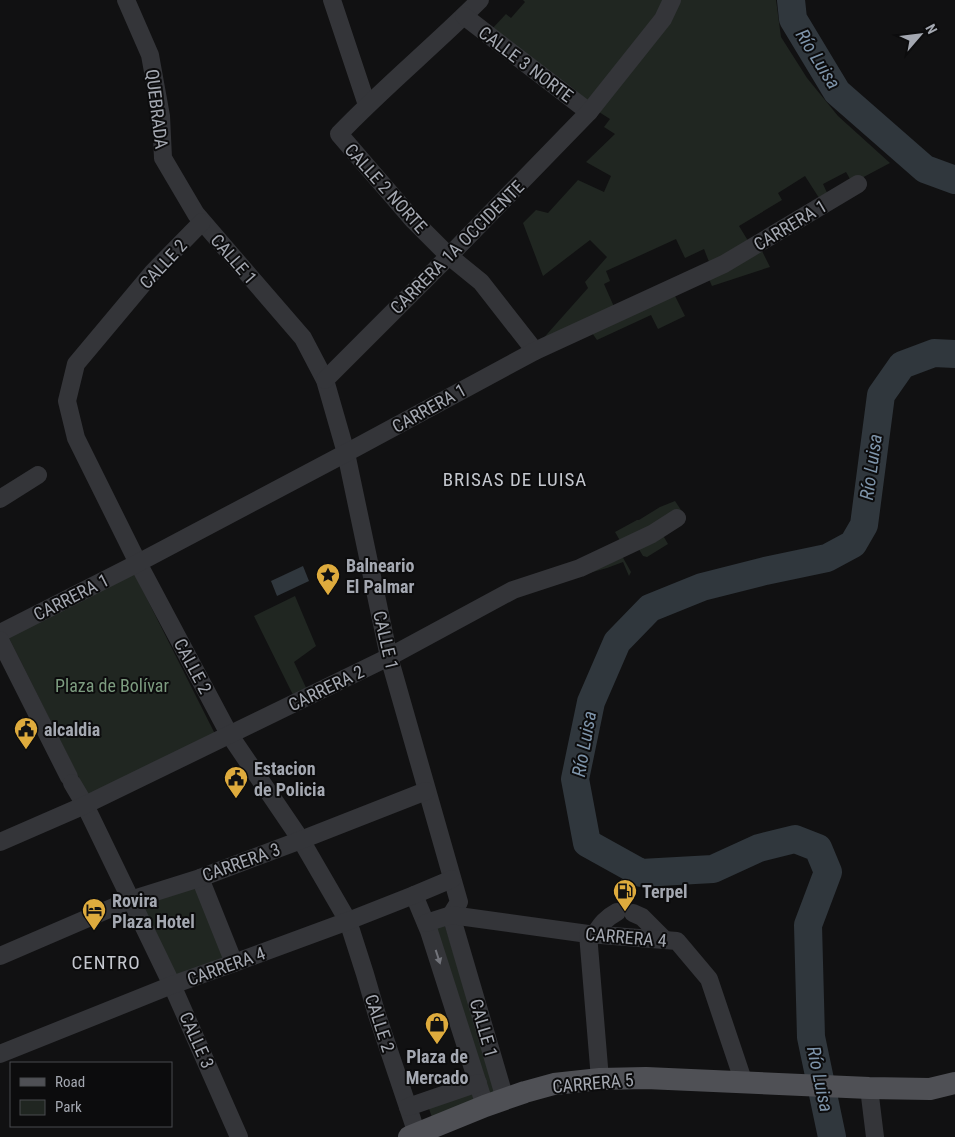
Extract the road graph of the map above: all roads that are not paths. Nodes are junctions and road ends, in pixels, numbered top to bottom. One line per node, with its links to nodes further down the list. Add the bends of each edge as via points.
1 (126, 0): 9 (street, QUEBRADA, via 150,55 161,116 163,158)
2 (332, 0): 6 (street)
3 (480, 0): 5 (street)
4 (672, 0): 7 (street, CARRERA 1A OCCIDENTE, via 663,19)
5 (464, 16): 6 (street); 7 (street, CALLE 3 NORTE)
6 (367, 105): 10 (street, CALLE 2 NORTE, via 339,134 414,221)
7 (589, 112): 10 (street, CARRERA 1A OCCIDENTE)
8 (858, 184): 11 (street, CARRERA 1, via 724,264)
9 (199, 218): 12 (street, CALLE 1, via 303,338); 17 (street, CALLE 2, via 76,364 68,401 76,438)
10 (449, 256): 11 (street, CALLE 2 NORTE, via 481,282); 12 (street, CARRERA 1A OCCIDENTE)
11 (534, 351): 13 (street, CARRERA 1)
12 (324, 380): 13 (street, CALLE 1)
13 (346, 454): 17 (street, CARRERA 1); 20 (street, CALLE 1)
14 (38, 475): 15 (street)
15 (0, 499)
16 (677, 518): 20 (street, CARRERA 2, via 652,534 580,568 513,590)
17 (138, 563): 18 (street, CARRERA 1); 21 (street, CALLE 2)
18 (0, 632)
19 (0, 640): 23 (street, CALLE 3)
20 (389, 657): 21 (street, CARRERA 2); 22 (street, CALLE 1)
21 (229, 734): 23 (street, CARRERA 2); 24 (street, CALLE 2)
22 (426, 790): 24 (street, CARRERA 3); 27 (street, CALLE 1)
23 (85, 804): 25 (street, CARRERA 2); 29 (street, CALLE 3)
24 (301, 840): 26 (street, CARRERA 3); 31 (street, CALLE 2)
25 (0, 842)
26 (200, 878): 29 (street, CARRERA 3); 36 (street)
27 (452, 878): 28 (street, CARRERA 4); 30 (street, CALLE 1, via 459,902)
28 (414, 895): 31 (street, CARRERA 4); 32 (street, CALLE 1)
29 (130, 900): 35 (street, CARRERA 3); 37 (street, CALLE 3)
30 (451, 915): 32 (street, CARRERA 4); 33 (street, CARRERA 4); 44 (street, CALLE 1)
31 (348, 921): 36 (street, CARRERA 4); 45 (street, CALLE 2)
32 (426, 922): 40 (street, CALLE 1, one-way to 40)
33 (592, 934): 34 (street, CARRERA 4); 34 (street, via 607,917 625,913 642,917); 39 (street)
34 (671, 941): 41 (street, via 709,979)
35 (0, 956)
36 (234, 963): 37 (street, CARRERA 4)
37 (172, 984): 38 (street, CARRERA 4); 47 (street, CALLE 3)
38 (0, 1054)
39 (600, 1079): 41 (main road, CARRERA 5); 44 (main road, CARRERA 5, via 554,1084)
40 (478, 1083): 44 (street, CALLE 1); 45 (street)
41 (744, 1083): 43 (main road, CARRERA 5)
42 (955, 1083): 43 (main road, CARRERA 5, via 930,1089)
43 (866, 1088): 48 (street)
44 (495, 1103): 46 (main road, CARRERA 5)
45 (408, 1107): 46 (street, CALLE 2)
46 (413, 1136)
47 (239, 1137)
48 (875, 1137)

